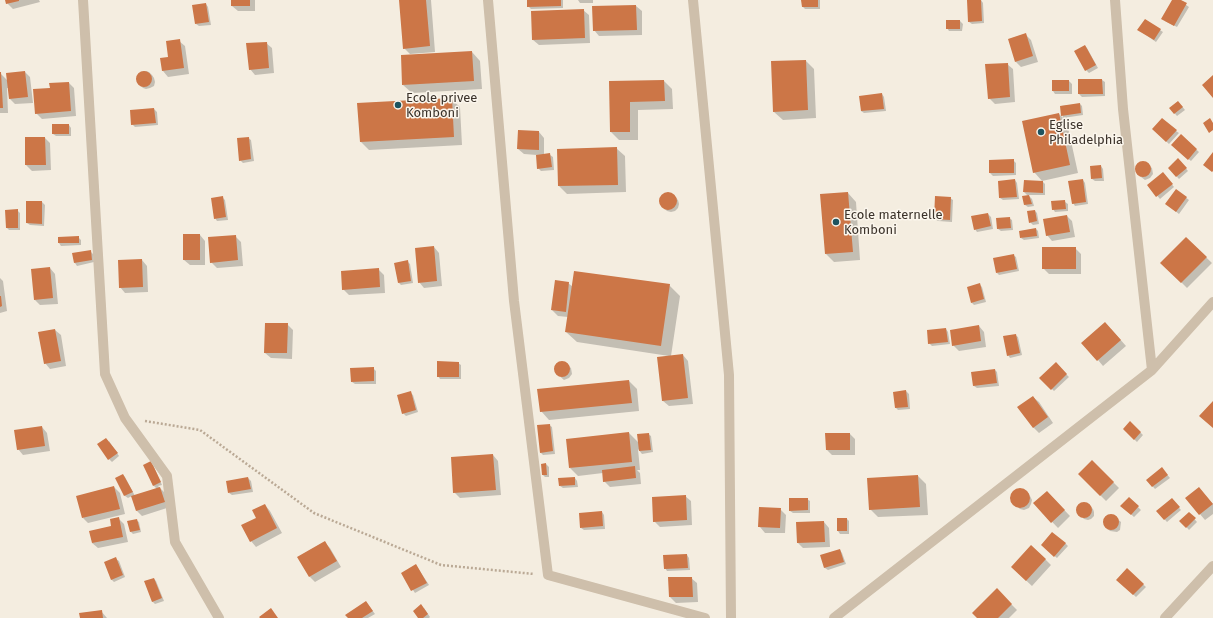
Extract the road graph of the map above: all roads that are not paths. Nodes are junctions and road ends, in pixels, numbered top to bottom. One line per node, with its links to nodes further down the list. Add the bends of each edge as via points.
1 (82, 0): 8 (street, via 105,374 125,418 167,476 175,542)
2 (488, 0): 9 (street, via 514,301 548,575)
3 (693, 0): 10 (street, via 729,375)
4 (1115, 0): 6 (street, via 1123,109)
5 (1213, 302): 6 (street)
6 (1152, 370): 11 (street)
7 (1213, 566): 12 (street)
8 (219, 618)
9 (705, 618)
10 (731, 618)
11 (834, 618)
12 (1165, 618)

